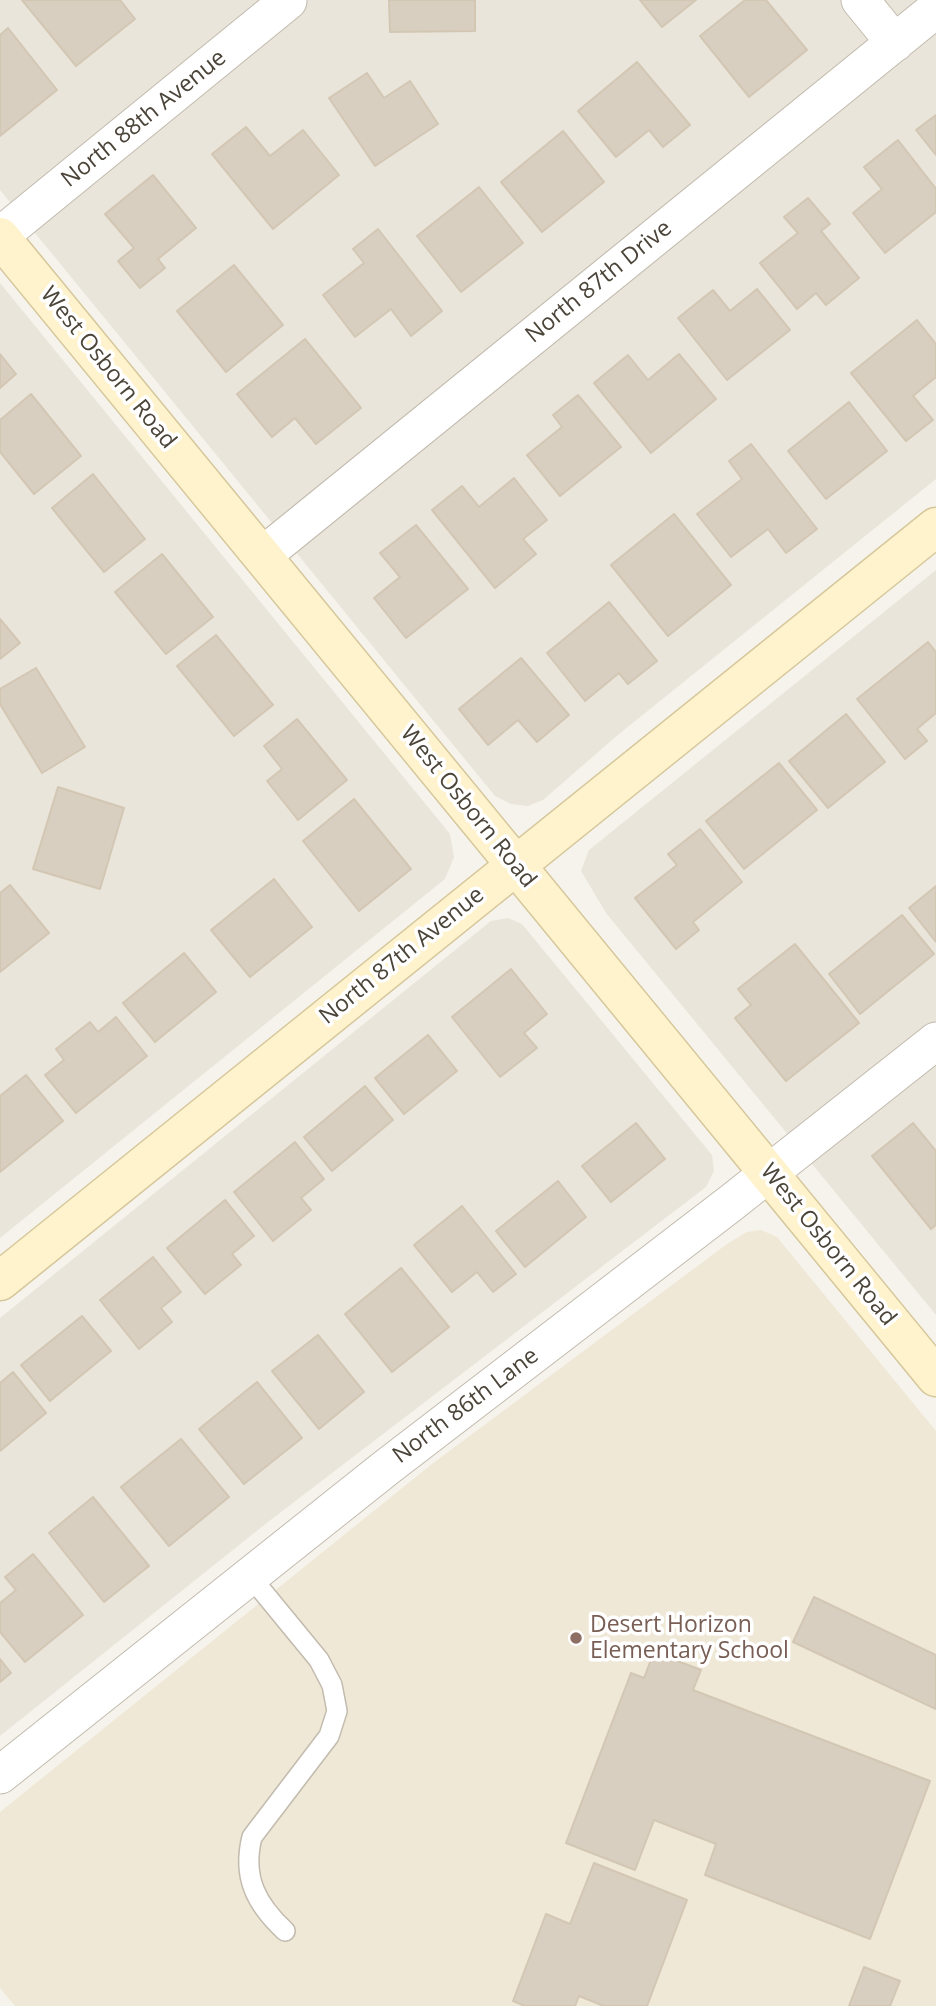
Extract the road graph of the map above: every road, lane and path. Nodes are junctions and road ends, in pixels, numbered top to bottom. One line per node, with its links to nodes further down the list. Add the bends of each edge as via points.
1 (860, 0): 4 (street)
2 (288, 1): 5 (street, North 88th Avenue)
3 (936, 9): 4 (street, North 87th Drive)
4 (895, 43): 7 (street, North 87th Drive)
5 (0, 237): 7 (street, West Osborn Road)
6 (936, 527): 8 (street, North 87th Avenue)
7 (262, 556): 8 (street, West Osborn Road)
8 (516, 865): 10 (street, West Osborn Road); 11 (street, North 87th Avenue)
9 (936, 1041): 10 (street, North 86th Lane)
10 (769, 1172): 12 (street, West Osborn Road); 13 (street, North 86th Lane)
11 (0, 1281)
12 (936, 1377)
13 (250, 1576): 14 (street, North 86th Lane); 15 (lane, via 319,1660 332,1685 337,1711 329,1736 253,1837 248,1855 256,1896)
14 (0, 1774)
15 (285, 1931)

